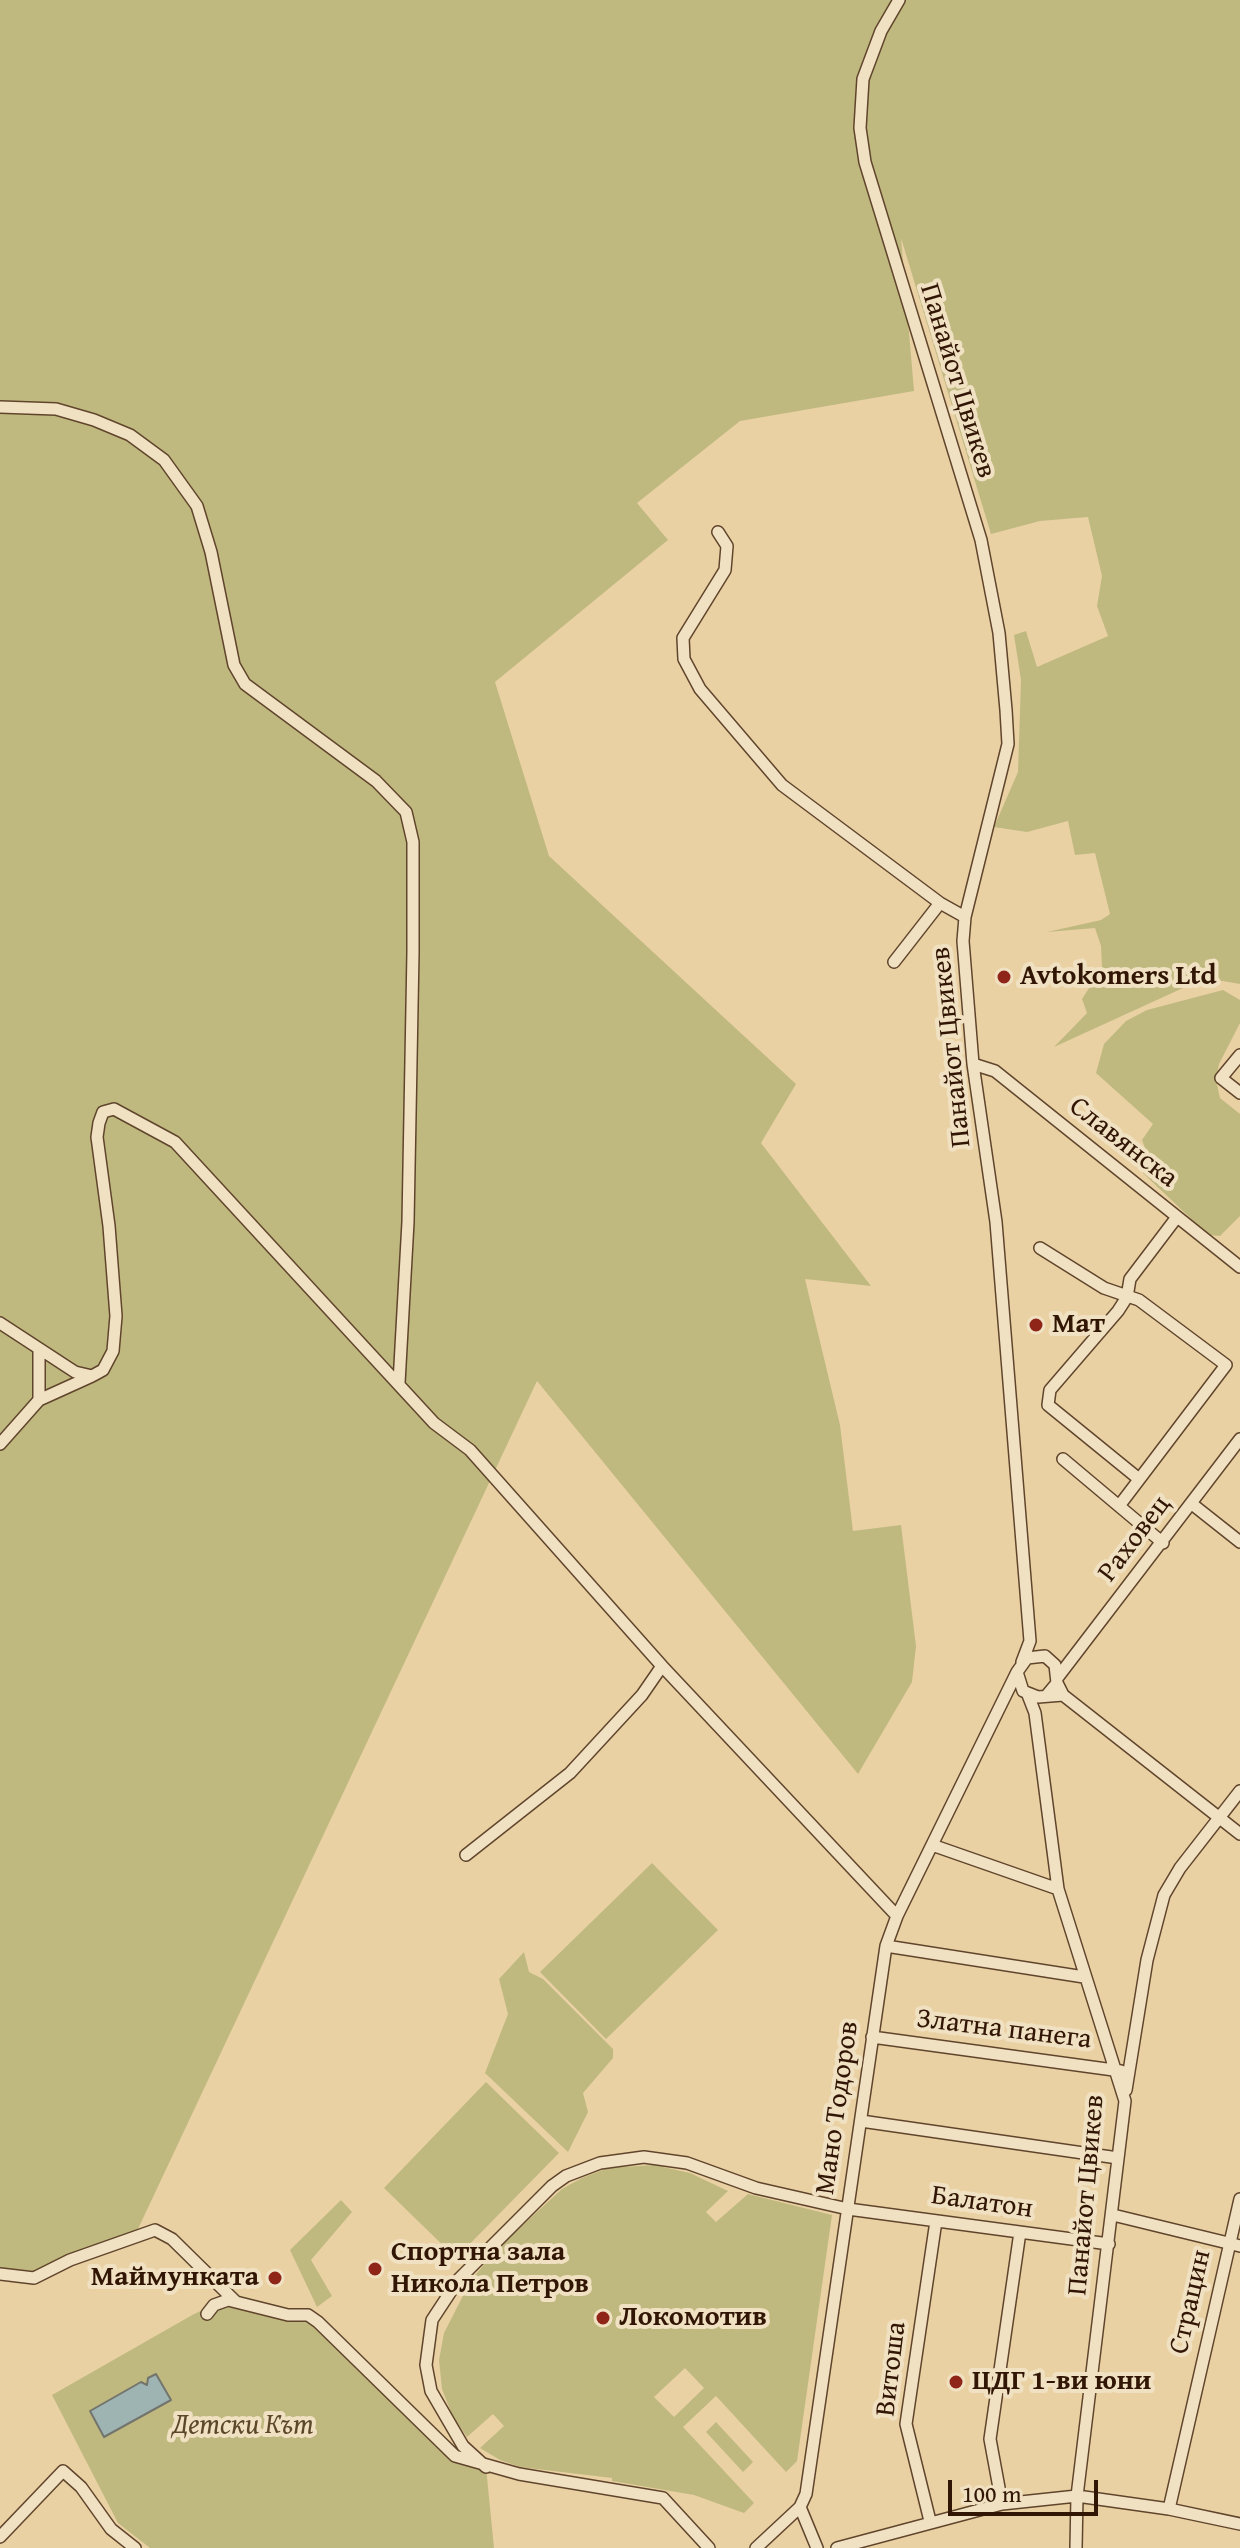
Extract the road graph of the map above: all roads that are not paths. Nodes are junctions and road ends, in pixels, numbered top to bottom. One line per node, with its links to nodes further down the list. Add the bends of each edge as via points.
1 (899, 0): 5 (street, Панайот Цвикев, via 863,79 860,128 865,162 981,540 999,633 1006,710 1008,744)
2 (0, 407): 17 (street, via 56,409 94,420 130,435 164,460 197,506 234,665 245,684 376,781 406,812 413,842 413,952)
3 (718, 532): 4 (street, via 727,546 725,570 683,638 684,659 700,689 782,785)
4 (940, 903): 5 (street); 6 (street)
5 (965, 917): 8 (street, Панайот Цвикев)
6 (894, 962)
7 (1240, 1055): 9 (street, via 1221,1078)
8 (973, 1064): 10 (street, Славянска, via 995,1071); 27 (street, Панайот Цвикев, via 996,1222)
9 (1240, 1093)
10 (1177, 1217): 12 (street, Славянска); 13 (street, via 1130,1279)
11 (1040, 1248): 13 (street)
12 (1240, 1267)
13 (1127, 1297): 22 (street, via 1050,1390 1048,1405); 22 (street, via 1139,1300 1226,1365)
14 (0, 1323): 15 (street)
15 (39, 1350): 16 (street); 18 (street)
16 (92, 1376): 17 (street, via 110,1361 115,1340 109,1226 97,1137 103,1112 114,1109 175,1142); 18 (street)
17 (399, 1383): 29 (street, via 434,1423 470,1450)
18 (39, 1400): 20 (street)
19 (1240, 1439): 23 (street, Раховец)
20 (0, 1444)
21 (1063, 1459): 24 (street)
22 (1139, 1479): 24 (street)
23 (1192, 1504): 25 (street); 26 (street, Раховец)
24 (1119, 1506): 26 (street)
25 (1240, 1542)
26 (1163, 1543): 31 (street, Раховец)
27 (1030, 1641): 28 (street); 30 (street, Панайот Цвикев)
28 (1045, 1656): 30 (street, via 1032,1656); 31 (street)
29 (662, 1666): 41 (street, via 570,1773); 43 (street)
30 (1020, 1667): 32 (street); 33 (street, Мано Тодоров)
31 (1059, 1672): 34 (street); 35 (street)
32 (1024, 1691): 33 (street); 34 (street); 36 (street, Панайот Цвикев)
33 (1003, 1695): 40 (street, Мано Тодоров)
34 (1046, 1695): 35 (street); 36 (street)
35 (1063, 1695): 38 (street)
36 (1035, 1713): 42 (street, Панайот Цвикев)
37 (1240, 1791): 38 (street)
38 (1218, 1817): 39 (street); 47 (street, via 1164,1895)
39 (1240, 1834)
40 (932, 1845): 42 (street); 43 (street, Мано Тодоров)
41 (466, 1855)
42 (1058, 1889): 45 (street, Панайот Цвикев)
43 (897, 1916): 44 (street, Мано Тодоров)
44 (886, 1946): 45 (street); 46 (street, Мано Тодоров)
45 (1084, 1977): 47 (street, Панайот Цвикев)
46 (872, 2037): 47 (street, Златна панега); 48 (street, Мано Тодоров)
47 (1123, 2072): 49 (street, Панайот Цвикев)
48 (861, 2121): 49 (street); 51 (street, Мано Тодоров)
49 (1118, 2158): 52 (street, Панайот Цвикев)
50 (1240, 2199): 56 (street, Страцин)
51 (848, 2209): 53 (street, Балатон); 60 (street, Балатон, via 756,2188 687,2163 651,2158 611,2160 566,2176 459,2279 432,2320 426,2365 431,2391 463,2446); 63 (street, Мано Тодоров, via 811,2465)
52 (1113, 2215): 55 (street, Панайот Цвикев); 56 (street)
53 (936, 2221): 54 (street, Балатон); 65 (street, Витоша, via 906,2424)
54 (1020, 2232): 55 (street, Балатон); 62 (street, via 990,2439)
55 (1109, 2244): 61 (street, Панайот Цвикев)
56 (1234, 2245): 64 (street, Страцин)
57 (0, 2274): 58 (street, via 34,2278 155,2230 172,2239)
58 (235, 2301): 59 (street, via 214,2305); 60 (street, via 308,2315 434,2440 455,2456)
59 (207, 2314)
60 (486, 2467): 70 (street, via 663,2498)
61 (1077, 2496): 62 (street); 64 (street); 68 (street, Панайот Цвикев)
62 (1002, 2504): 65 (street)
63 (800, 2507): 71 (street); 72 (street)
64 (1169, 2509): 66 (street)
65 (930, 2521): 73 (street)
66 (1240, 2524)
67 (0, 2537): 69 (street, via 63,2471 111,2529)
68 (1077, 2546)
69 (135, 2548)
70 (709, 2548)
71 (756, 2548)
72 (817, 2548)
73 (837, 2548)

